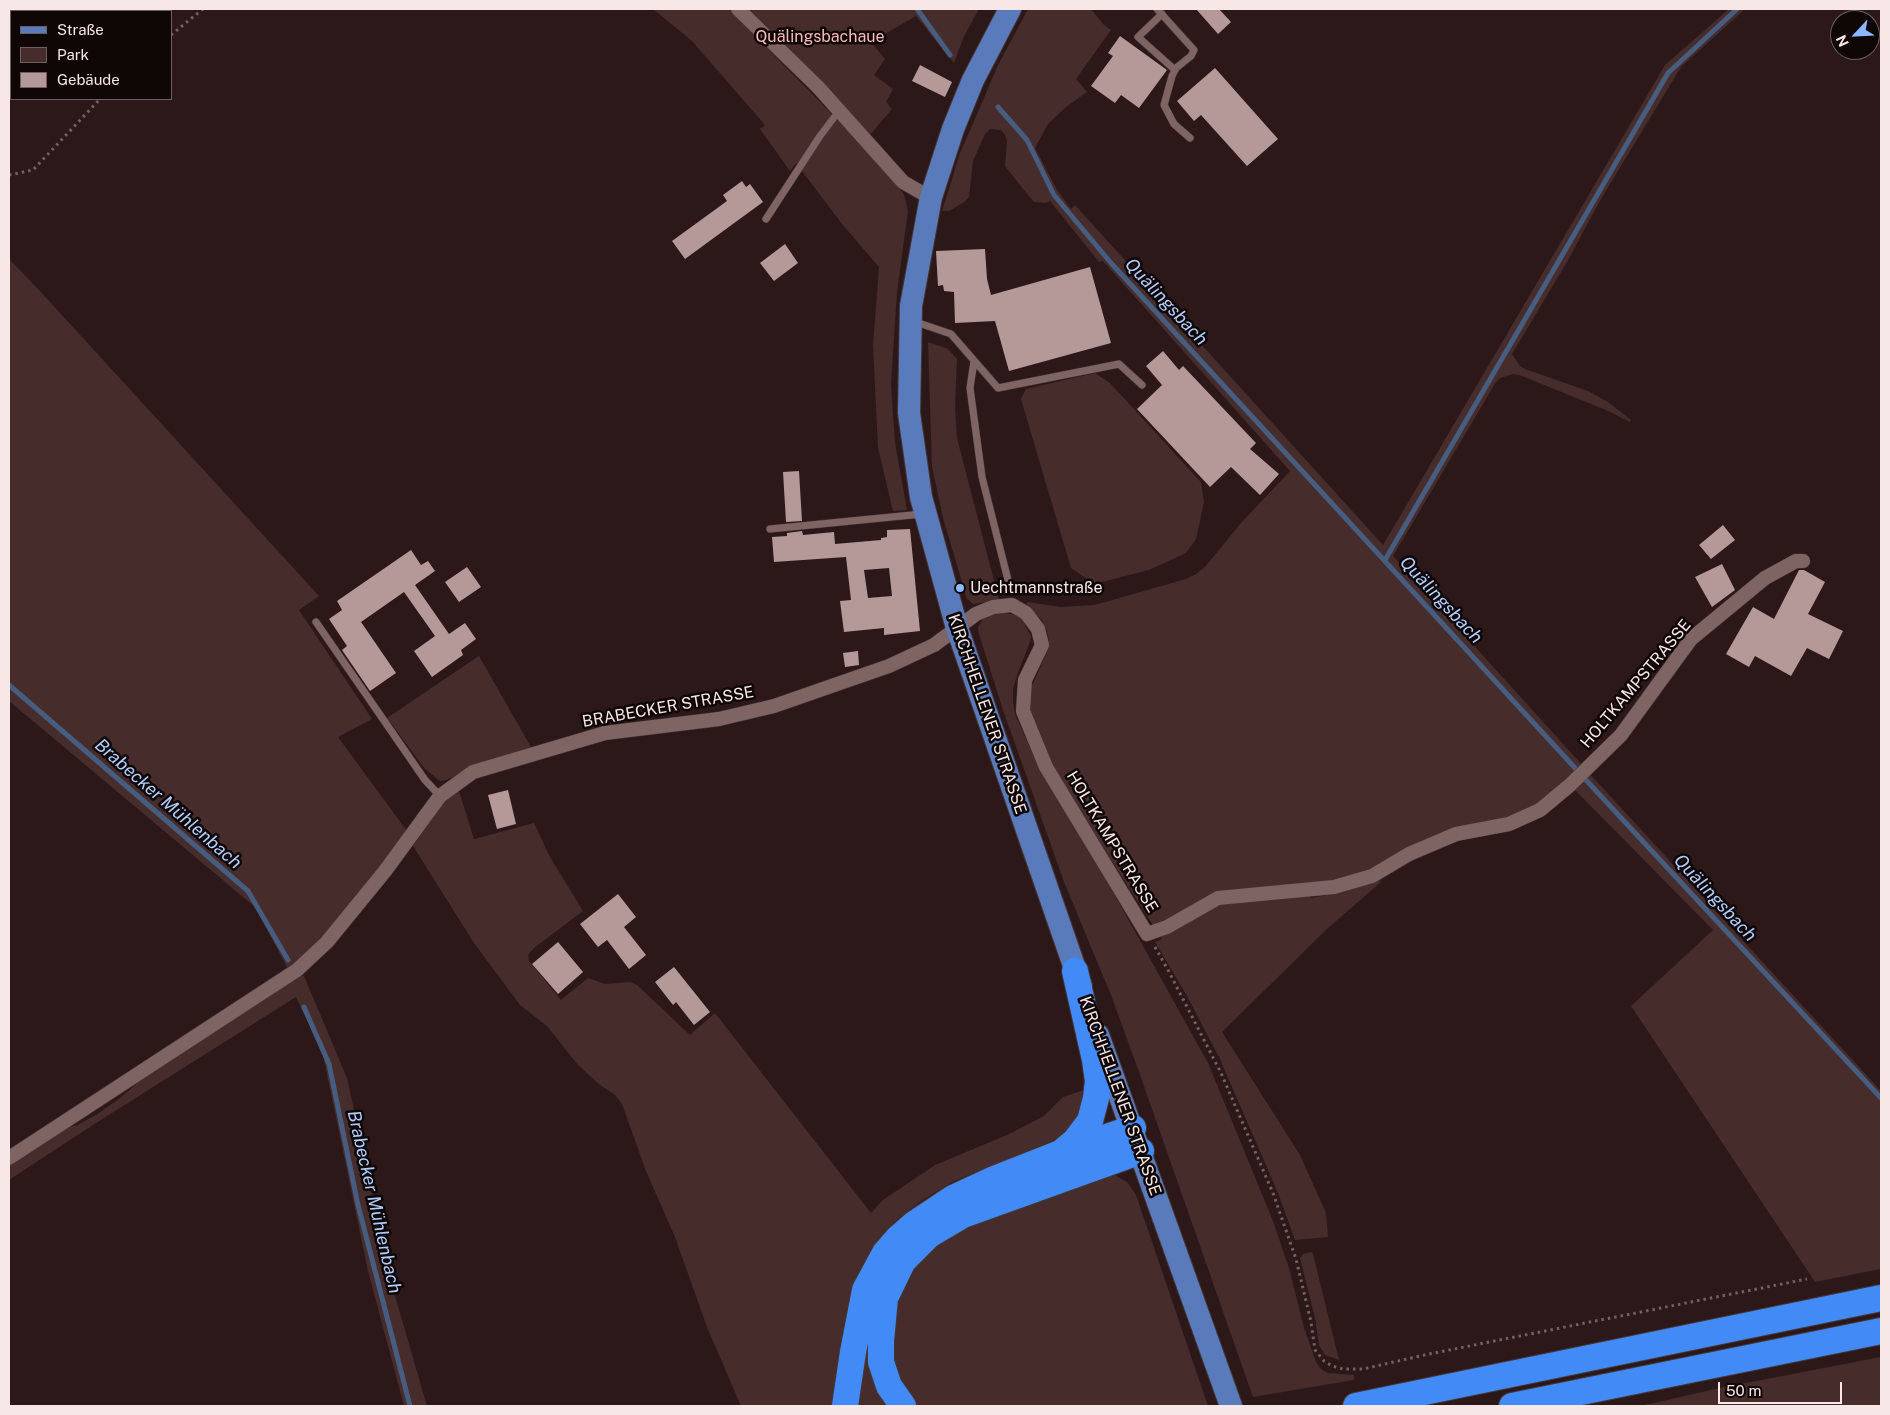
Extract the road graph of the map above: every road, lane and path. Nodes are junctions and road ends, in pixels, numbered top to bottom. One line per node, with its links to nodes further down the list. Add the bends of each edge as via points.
1 (203, 9): 5 (path)
2 (738, 9): 8 (street)
3 (1010, 9): 11 (main road, KIRCHHELLENER STRASSE, via 960,112)
4 (1159, 11): 6 (lane, via 1194,50); 6 (lane, via 1138,37)
5 (172, 34)
6 (1175, 70): 9 (lane, via 1164,105 1174,124)
7 (99, 100): 10 (path, via 33,170)
8 (839, 111): 11 (street, via 903,182); 12 (lane)
9 (1190, 138)
10 (9, 175)
11 (931, 197): 13 (main road, KIRCHHELLENER STRASSE)
12 (766, 219)
13 (911, 320): 14 (lane, via 951,334); 16 (main road, KIRCHHELLENER STRASSE, via 909,413)
14 (974, 361): 15 (lane, via 998,388 1119,364); 19 (lane, via 970,388 982,477)
15 (1142, 385)
16 (925, 514): 17 (lane); 21 (main road, KIRCHHELLENER STRASSE)
17 (770, 529)
18 (1803, 561): 23 (street, HOLTKAMPSTRASSE, via 1796,561 1765,578 1691,639 1621,735 1540,810 1509,824 1456,834 1409,854 1372,876 1334,887 1218,898 1167,927)
19 (1008, 580)
20 (316, 622): 22 (lane, via 425,780)
21 (957, 628): 22 (street, BRABECKER STRASSE, via 934,645 889,666 774,706 719,719 605,733 473,772); 23 (street, HOLTKAMPSTRASSE, via 976,614 993,607 1012,605 1026,613 1038,628 1042,645 1025,680 1023,711 1046,767); 24 (main road, KIRCHHELLENER STRASSE)
22 (440, 796): 27 (street, BRABECKER STRASSE, via 374,885 326,942 296,970)
23 (1147, 934): 28 (path, via 1221,1073 1273,1193 1296,1259 1315,1350 1332,1366 1363,1369)
24 (1075, 971): 25 (main road, KIRCHHELLENER STRASSE); 26 (highway, via 1098,1081 1090,1121 1075,1141)
25 (1137, 1140): 26 (highway); 32 (highway, via 963,1215 929,1235 903,1261 885,1298 881,1341 881,1362 889,1386); 33 (main road, KIRCHHELLENER STRASSE)
26 (1060, 1153): 31 (highway, via 953,1198 914,1224 885,1253 866,1290)
27 (9, 1158)
28 (1807, 1279)
29 (1881, 1298): 34 (highway)
30 (1881, 1331): 35 (highway)
31 (845, 1406)
32 (902, 1406)
33 (1231, 1406)
34 (1356, 1406)
35 (1512, 1406)

